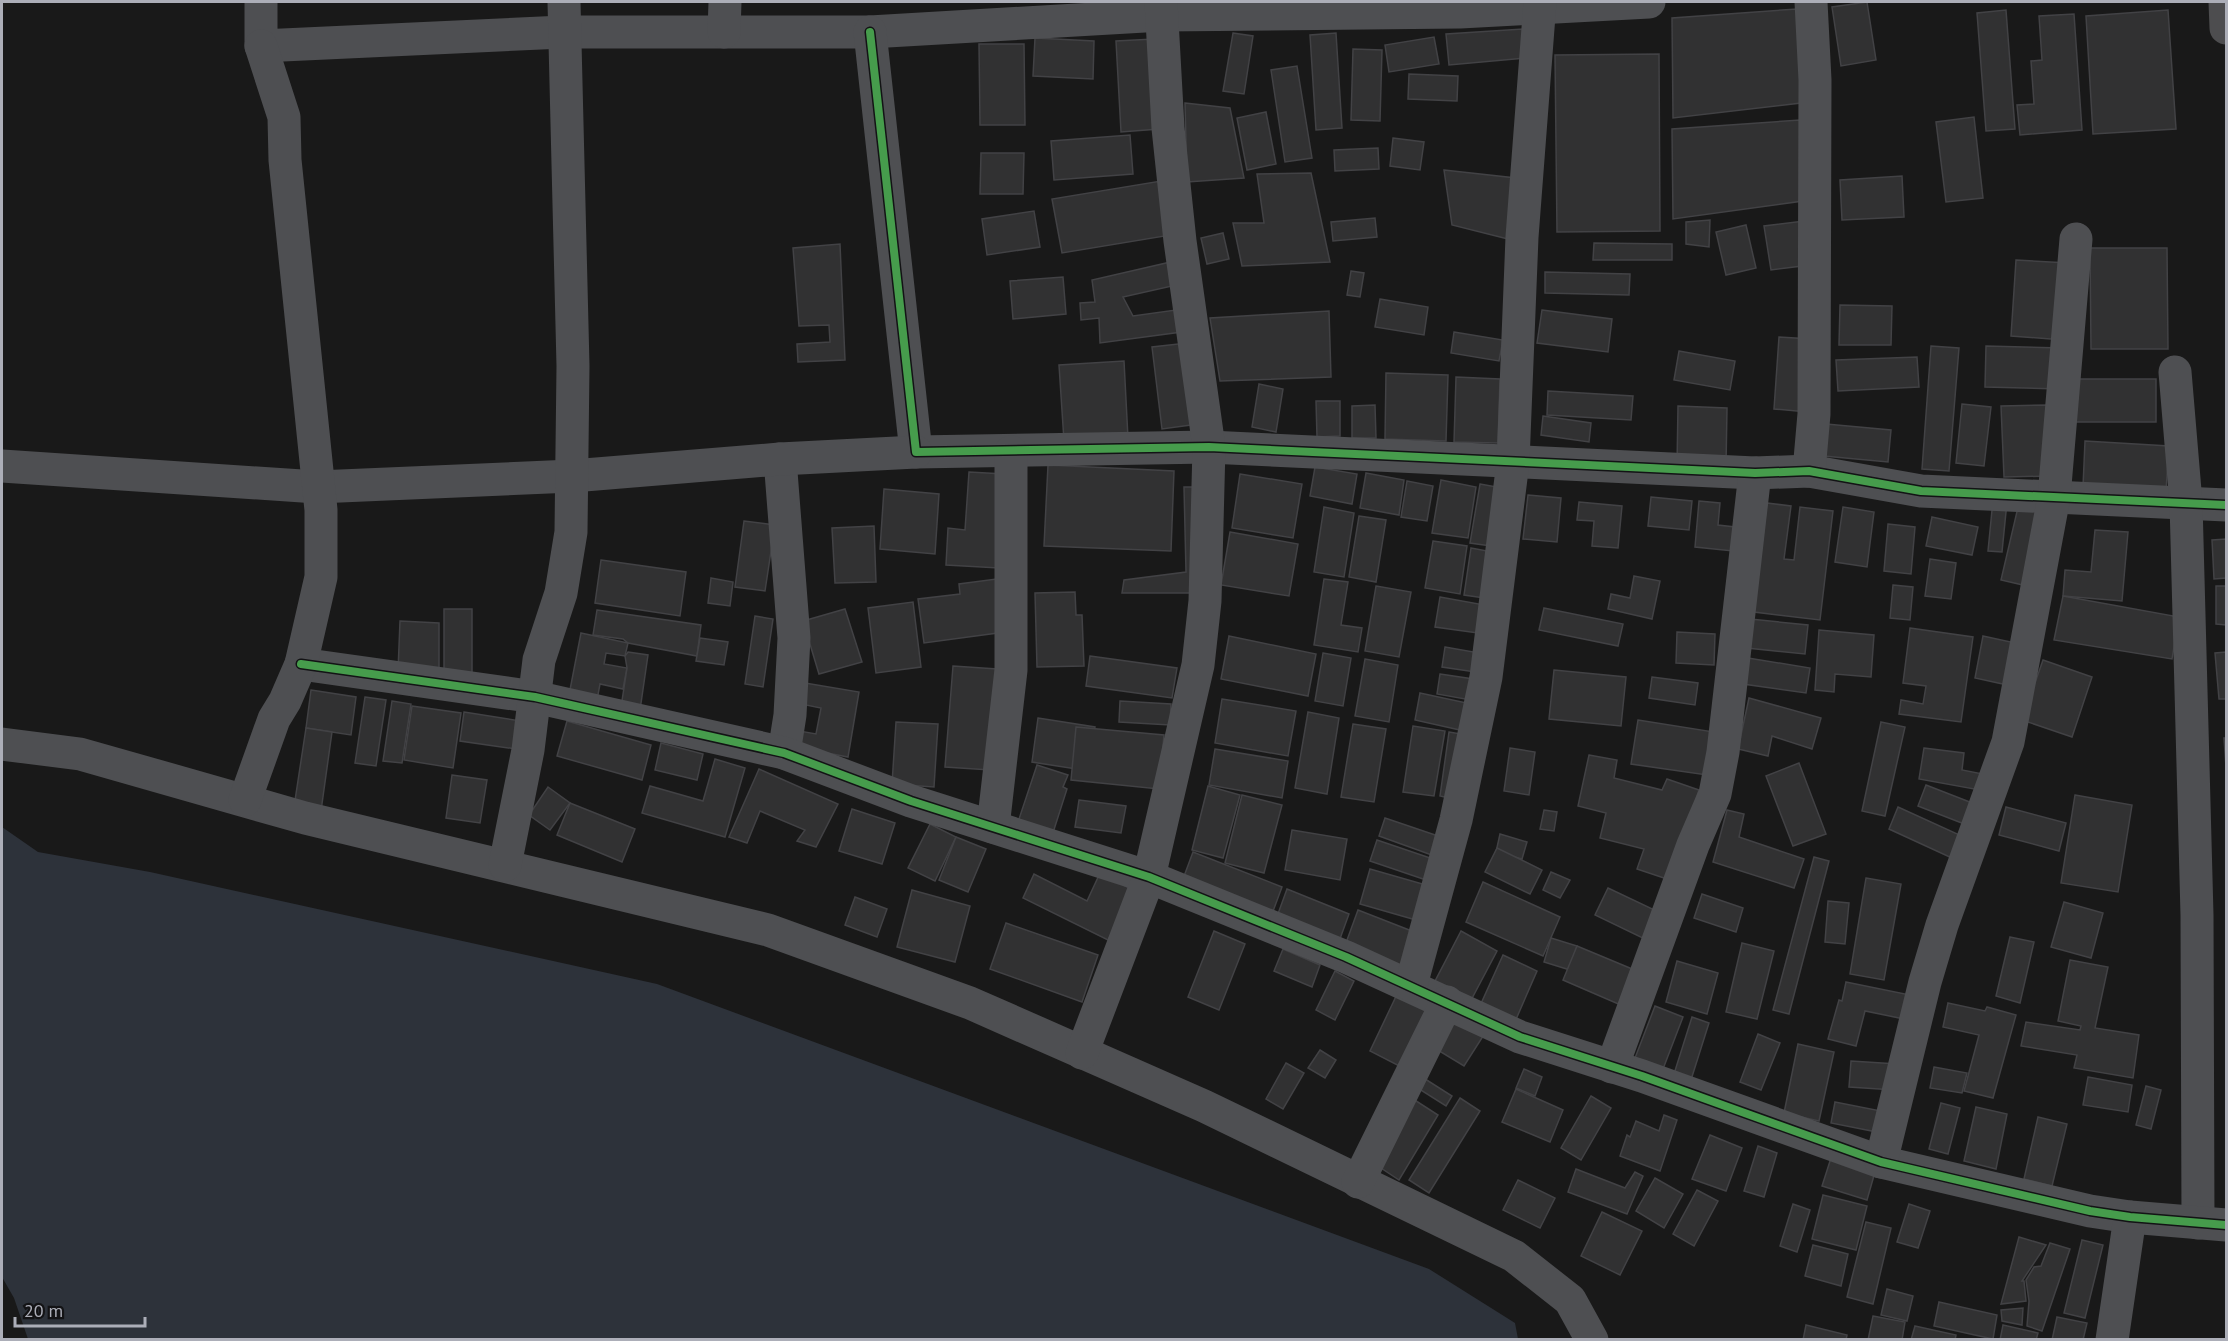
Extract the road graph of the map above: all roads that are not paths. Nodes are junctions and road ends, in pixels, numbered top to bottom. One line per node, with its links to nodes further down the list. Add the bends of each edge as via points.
1 (261, 2): 13 (street)
2 (1649, 2): 5 (street)
3 (1811, 2): 22 (street, via 1815,80 1814,414)
4 (2225, 2): 11 (main road)
5 (1540, 5): 6 (street); 20 (street, via 1522,237)
6 (1368, 7): 7 (street)
7 (1161, 8): 8 (street); 16 (street, via 1180,241)
8 (952, 15): 12 (street)
9 (564, 17): 10 (street); 13 (street); 24 (street, via 571,235)
10 (724, 17): 12 (street)
11 (2226, 28)
12 (870, 32): 17 (street)
13 (261, 46): 25 (street, via 284,117)
14 (2076, 239): 26 (street)
15 (2175, 372): 27 (street)
16 (1209, 447): 18 (street); 20 (street); 36 (street, via 1205,601 1198,665)
17 (916, 452): 18 (street); 19 (street)
18 (1011, 452): 34 (street, via 1011,670)
19 (780, 459): 24 (street); 32 (street, via 794,638)
20 (1513, 462): 23 (street); 37 (street, via 1485,677 1456,820)
21 (2, 466): 25 (street)
22 (1809, 471): 23 (street); 26 (street, via 1921,491)
23 (1755, 473): 40 (street, via 1715,794)
24 (572, 476): 25 (street); 30 (street, via 571,532 561,593 539,660)
25 (317, 488): 29 (street, via 321,510 321,577)
26 (2054, 497): 27 (street); 41 (street, via 2008,742 1942,925)
27 (2186, 503): 28 (street); 44 (street, via 2197,915)
28 (2226, 505)
29 (302, 664): 30 (street); 33 (street, via 274,719)
30 (535, 697): 32 (street); 35 (street)
31 (2, 744): 33 (street, via 80,754)
32 (784, 753): 34 (street)
33 (245, 800): 35 (street)
34 (993, 828): 36 (street)
35 (505, 865): 39 (street, via 768,930 970,1003)
36 (1149, 877): 37 (street); 39 (street)
37 (1411, 985): 38 (street)
38 (1447, 1002): 40 (street, via 1520,1037); 42 (street)
39 (1082, 1053): 42 (street, via 1204,1106)
40 (1612, 1067): 41 (street)
41 (1881, 1162): 43 (street)
42 (1358, 1182): 45 (street, via 1514,1256 1570,1300)
43 (2130, 1217): 44 (street); 46 (street)
44 (2212, 1224)
45 (1592, 1340)
46 (2112, 1340)

